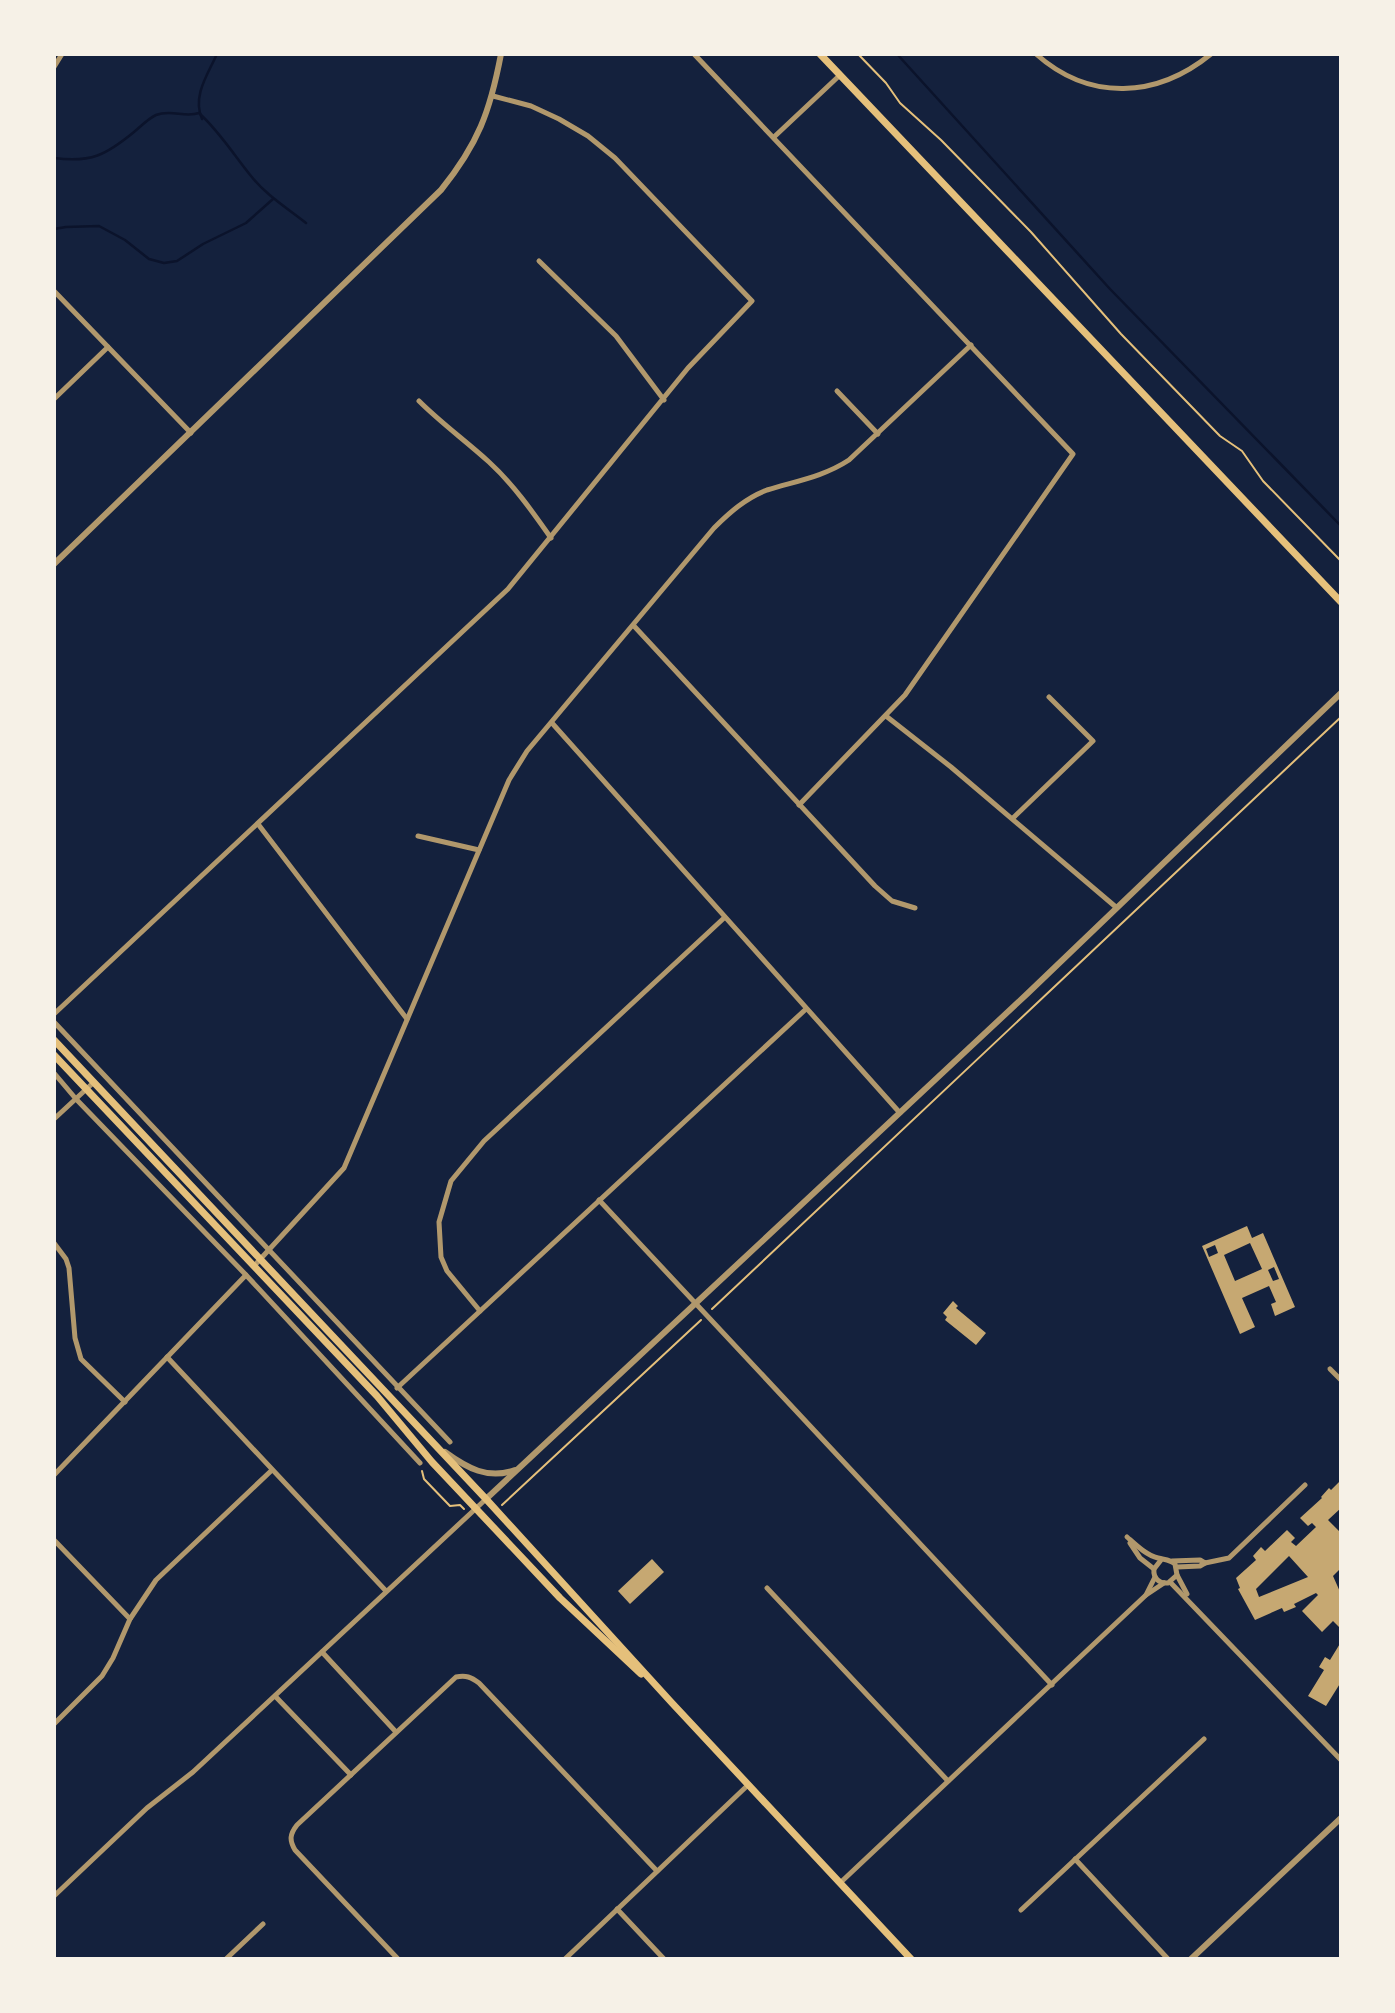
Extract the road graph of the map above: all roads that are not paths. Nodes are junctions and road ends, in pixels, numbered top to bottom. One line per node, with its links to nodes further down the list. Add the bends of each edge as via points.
1 (62, 54): 7 (street)
2 (501, 54): 9 (street)
3 (694, 54): 10 (street)
4 (820, 54): 8 (main road)
5 (1036, 54): 6 (street, via 1079,81 1130,89 1174,79)
6 (1211, 54)
7 (54, 66)
8 (840, 75): 10 (street); 23 (main road)
9 (493, 96): 17 (street, via 531,106 588,136 615,158 752,301); 19 (street, via 478,136 441,190)
10 (774, 137): 13 (street)
11 (539, 261): 17 (street, via 616,336)
12 (54, 291): 14 (street)
13 (971, 345): 20 (street); 27 (street, via 1073,454 918,678)
14 (108, 347): 16 (street); 19 (street)
15 (837, 391): 20 (street)
16 (54, 399)
17 (664, 400): 21 (street)
18 (419, 401): 21 (street, via 491,464)
19 (191, 433): 22 (street)
20 (878, 433): 24 (street, via 834,470 767,491 731,511)
21 (551, 538): 31 (street, via 499,597)
22 (54, 564)
23 (1341, 602)
24 (634, 626): 28 (street); 29 (street)
25 (1341, 693): 35 (street)
26 (1049, 697): 30 (street, via 1093,741)
27 (886, 716): 29 (street); 30 (street)
28 (552, 723): 33 (street, via 516,765); 36 (street)
29 (799, 805): 34 (street, via 883,894)
30 (1013, 818): 35 (street)
31 (258, 824): 38 (street); 39 (street)
32 (418, 836): 33 (street)
33 (479, 850): 39 (street)
34 (915, 908)
35 (1117, 908): 47 (street)
36 (724, 918): 37 (street); 56 (street, via 484,1141 451,1181 439,1222 441,1257 455,1283)
37 (806, 1009): 47 (street); 49 (street)
38 (54, 1014)
39 (407, 1019): 51 (street, via 344,1168)
40 (54, 1022): 51 (street)
41 (54, 1040): 44 (main road)
42 (54, 1055): 45 (main road)
43 (54, 1073): 46 (street)
44 (94, 1082): 45 (street); 52 (main road)
45 (86, 1089): 46 (street); 53 (main road)
46 (76, 1099): 48 (street); 54 (street)
47 (900, 1113): 55 (street)
48 (54, 1119)
49 (599, 1200): 55 (street); 56 (street)
50 (54, 1243): 62 (street, via 69,1268 81,1359)
51 (269, 1250): 52 (street); 60 (street)
52 (260, 1259): 53 (street); 64 (main road)
53 (254, 1266): 61 (main road)
54 (246, 1275): 57 (street); 63 (street)
55 (695, 1304): 67 (street); 88 (street)
56 (480, 1311): 60 (street)
57 (167, 1357): 62 (street); 68 (street)
58 (1330, 1369): 59 (street)
59 (1341, 1380)
60 (397, 1388): 65 (street)
61 (377, 1396): 63 (street); 72 (main road)
62 (125, 1402): 69 (street)
63 (367, 1405): 66 (street)
64 (415, 1425): 67 (street, via 470,1468 496,1474); 71 (main road)
65 (450, 1442)
66 (420, 1463)
67 (520, 1467): 71 (street)
68 (272, 1470): 83 (street); 86 (street, via 156,1580)
69 (54, 1475)
70 (1305, 1485): 76 (street, via 1229,1558)
71 (486, 1499): 72 (street); 90 (main road)
72 (476, 1508): 83 (street); 90 (main road, via 560,1598)
73 (54, 1540): 86 (street)
74 (1161, 1560): 75 (street); 78 (street); 78 (street, via 1127,1537 1140,1558)
75 (1172, 1561): 76 (street); 77 (street)
76 (1205, 1563): 77 (street)
77 (1177, 1567): 79 (street)
78 (1154, 1569): 80 (street)
79 (1177, 1575): 81 (street); 85 (street)
80 (1155, 1577): 81 (street); 84 (street)
81 (1167, 1583): 84 (street); 85 (street)
82 (767, 1588): 96 (street)
83 (386, 1591): 87 (street)
84 (1146, 1595): 88 (street)
85 (1190, 1600): 94 (street)
86 (130, 1619): 91 (street, via 102,1676)
87 (322, 1652): 89 (street); 92 (street)
88 (1052, 1685): 96 (street)
89 (275, 1696): 95 (street); 102 (street, via 194,1772 146,1808)
90 (672, 1703): 97 (main road)
91 (54, 1724)
92 (396, 1731): 95 (street); 100 (street, via 450,1682 464,1675 471,1677)
93 (1204, 1739): 99 (street)
94 (1341, 1759)
95 (351, 1775): 107 (street, via 297,1825 291,1843)
96 (948, 1782): 101 (street)
97 (748, 1784): 100 (street); 101 (main road)
98 (1341, 1818): 112 (street)
99 (1075, 1859): 104 (street); 111 (street)
100 (657, 1871): 103 (street)
101 (840, 1883): 110 (main road)
102 (54, 1896)
103 (617, 1909): 108 (street); 109 (street)
104 (1021, 1910)
105 (263, 1924): 106 (street)
106 (226, 1959)
107 (398, 1959)
108 (565, 1959)
109 (664, 1959)
110 (911, 1959)
111 (1168, 1959)
112 (1191, 1959)

